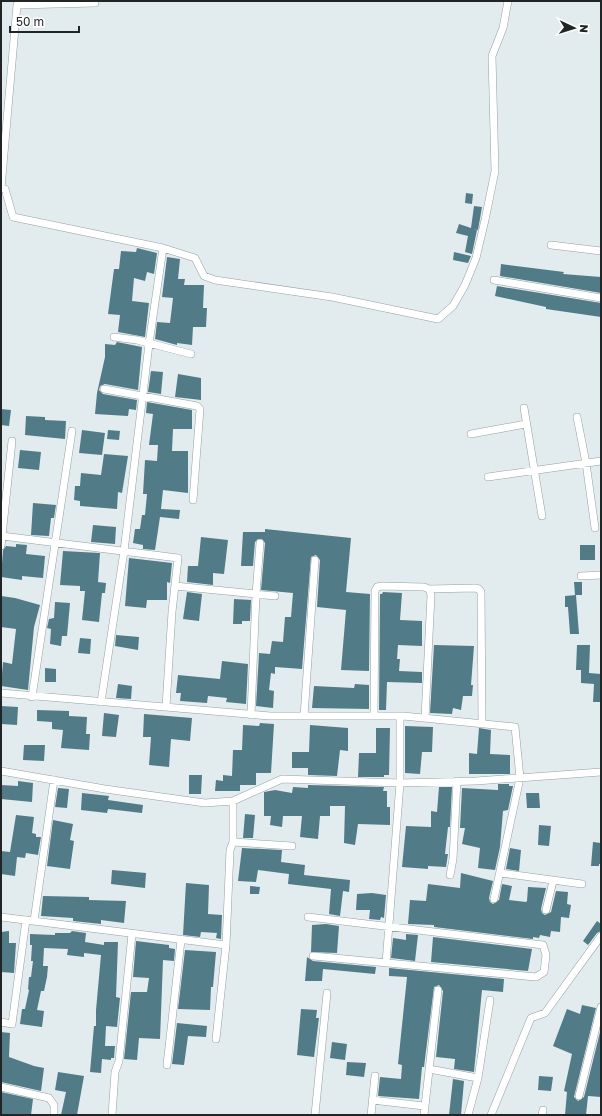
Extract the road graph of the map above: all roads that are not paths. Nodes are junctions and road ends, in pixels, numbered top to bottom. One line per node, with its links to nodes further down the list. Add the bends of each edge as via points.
1 (508, 1): 5 (street, via 503,28 492,56 495,171 485,220 476,258 465,285 453,306 438,319 332,297 214,280 204,276 195,258)
2 (95, 3): 3 (street, via 17,5)
3 (1, 188): 5 (street, via 4,189 13,217)
4 (551, 245): 6 (street)
5 (163, 248): 10 (street)
6 (601, 251)
7 (494, 280): 8 (street)
8 (601, 298)
9 (114, 337): 10 (street)
10 (149, 344): 11 (street); 13 (street)
11 (191, 354)
12 (104, 389): 13 (street)
13 (142, 397): 24 (street, via 197,406 200,409); 31 (street)
14 (524, 408): 16 (street)
15 (577, 417): 21 (street)
16 (526, 424): 18 (street); 22 (street)
17 (72, 431): 28 (street)
18 (471, 434)
19 (12, 440): 27 (street)
20 (601, 461): 21 (street)
21 (586, 463): 22 (street); 26 (street)
22 (534, 470): 23 (street); 25 (street)
23 (488, 477)
24 (193, 500)
25 (542, 516)
26 (596, 528)
27 (2, 536): 28 (street); 30 (street)
28 (56, 542): 31 (street); 40 (street)
29 (260, 543): 37 (street)
30 (1, 546)
31 (124, 551): 35 (street, via 178,558); 41 (street)
32 (315, 560): 44 (street)
33 (601, 575): 34 (street)
34 (581, 576)
35 (175, 586): 37 (street); 42 (street)
36 (429, 589): 45 (street, via 382,586 377,587 375,591); 47 (street, via 431,595); 48 (street, via 475,588 481,592)
37 (256, 594): 38 (street); 43 (street)
38 (275, 596)
39 (1, 693): 40 (street)
40 (32, 697): 41 (street)
41 (102, 702): 42 (street)
42 (166, 707): 43 (street)
43 (251, 715): 44 (street)
44 (304, 716): 45 (street)
45 (374, 716): 46 (street)
46 (400, 716): 47 (street); 54 (street)
47 (425, 718): 48 (street)
48 (482, 724): 51 (street, via 515,727)
49 (1, 771): 52 (street)
50 (601, 772): 51 (street)
51 (520, 778): 53 (street); 58 (street)
52 (54, 780): 55 (street, via 205,803); 67 (street)
53 (457, 780): 54 (street); 59 (street, via 454,859)
54 (400, 782): 55 (street, via 282,779); 68 (street)
55 (233, 801): 56 (street)
56 (233, 842): 57 (street); 72 (street, via 230,850)
57 (292, 846)
58 (500, 873): 60 (street); 62 (street)
59 (450, 875)
60 (553, 880): 61 (street); 63 (street)
61 (582, 884)
62 (494, 899)
63 (546, 910)
64 (1, 917): 66 (street)
65 (308, 917): 68 (street)
66 (26, 920): 67 (street); 79 (street, via 12,1024)
67 (34, 921): 69 (street)
68 (390, 926): 74 (street); 74 (street, via 543,945 546,955 544,972 536,977)
69 (132, 934): 71 (street); 90 (street)
70 (601, 936): 95 (street, via 545,1013 531,1018)
71 (181, 940): 72 (street); 81 (street)
72 (226, 946): 80 (street)
73 (313, 956): 74 (street)
74 (386, 963)
75 (438, 990): 82 (street)
76 (327, 992): 91 (street)
77 (490, 1000): 84 (street)
78 (601, 1007): 86 (street)
79 (1, 1022)
80 (216, 1039)
81 (167, 1065)
82 (429, 1069): 84 (street); 88 (street)
83 (375, 1076): 87 (street)
84 (478, 1078): 94 (street)
85 (1, 1087): 89 (street, via 49,1098 54,1105)
86 (579, 1096)
87 (372, 1100): 88 (street); 92 (street)
88 (424, 1106): 93 (street)
89 (54, 1115)
90 (112, 1115)
91 (315, 1115)
92 (371, 1115)
93 (424, 1115)
94 (468, 1115)
95 (491, 1115)

